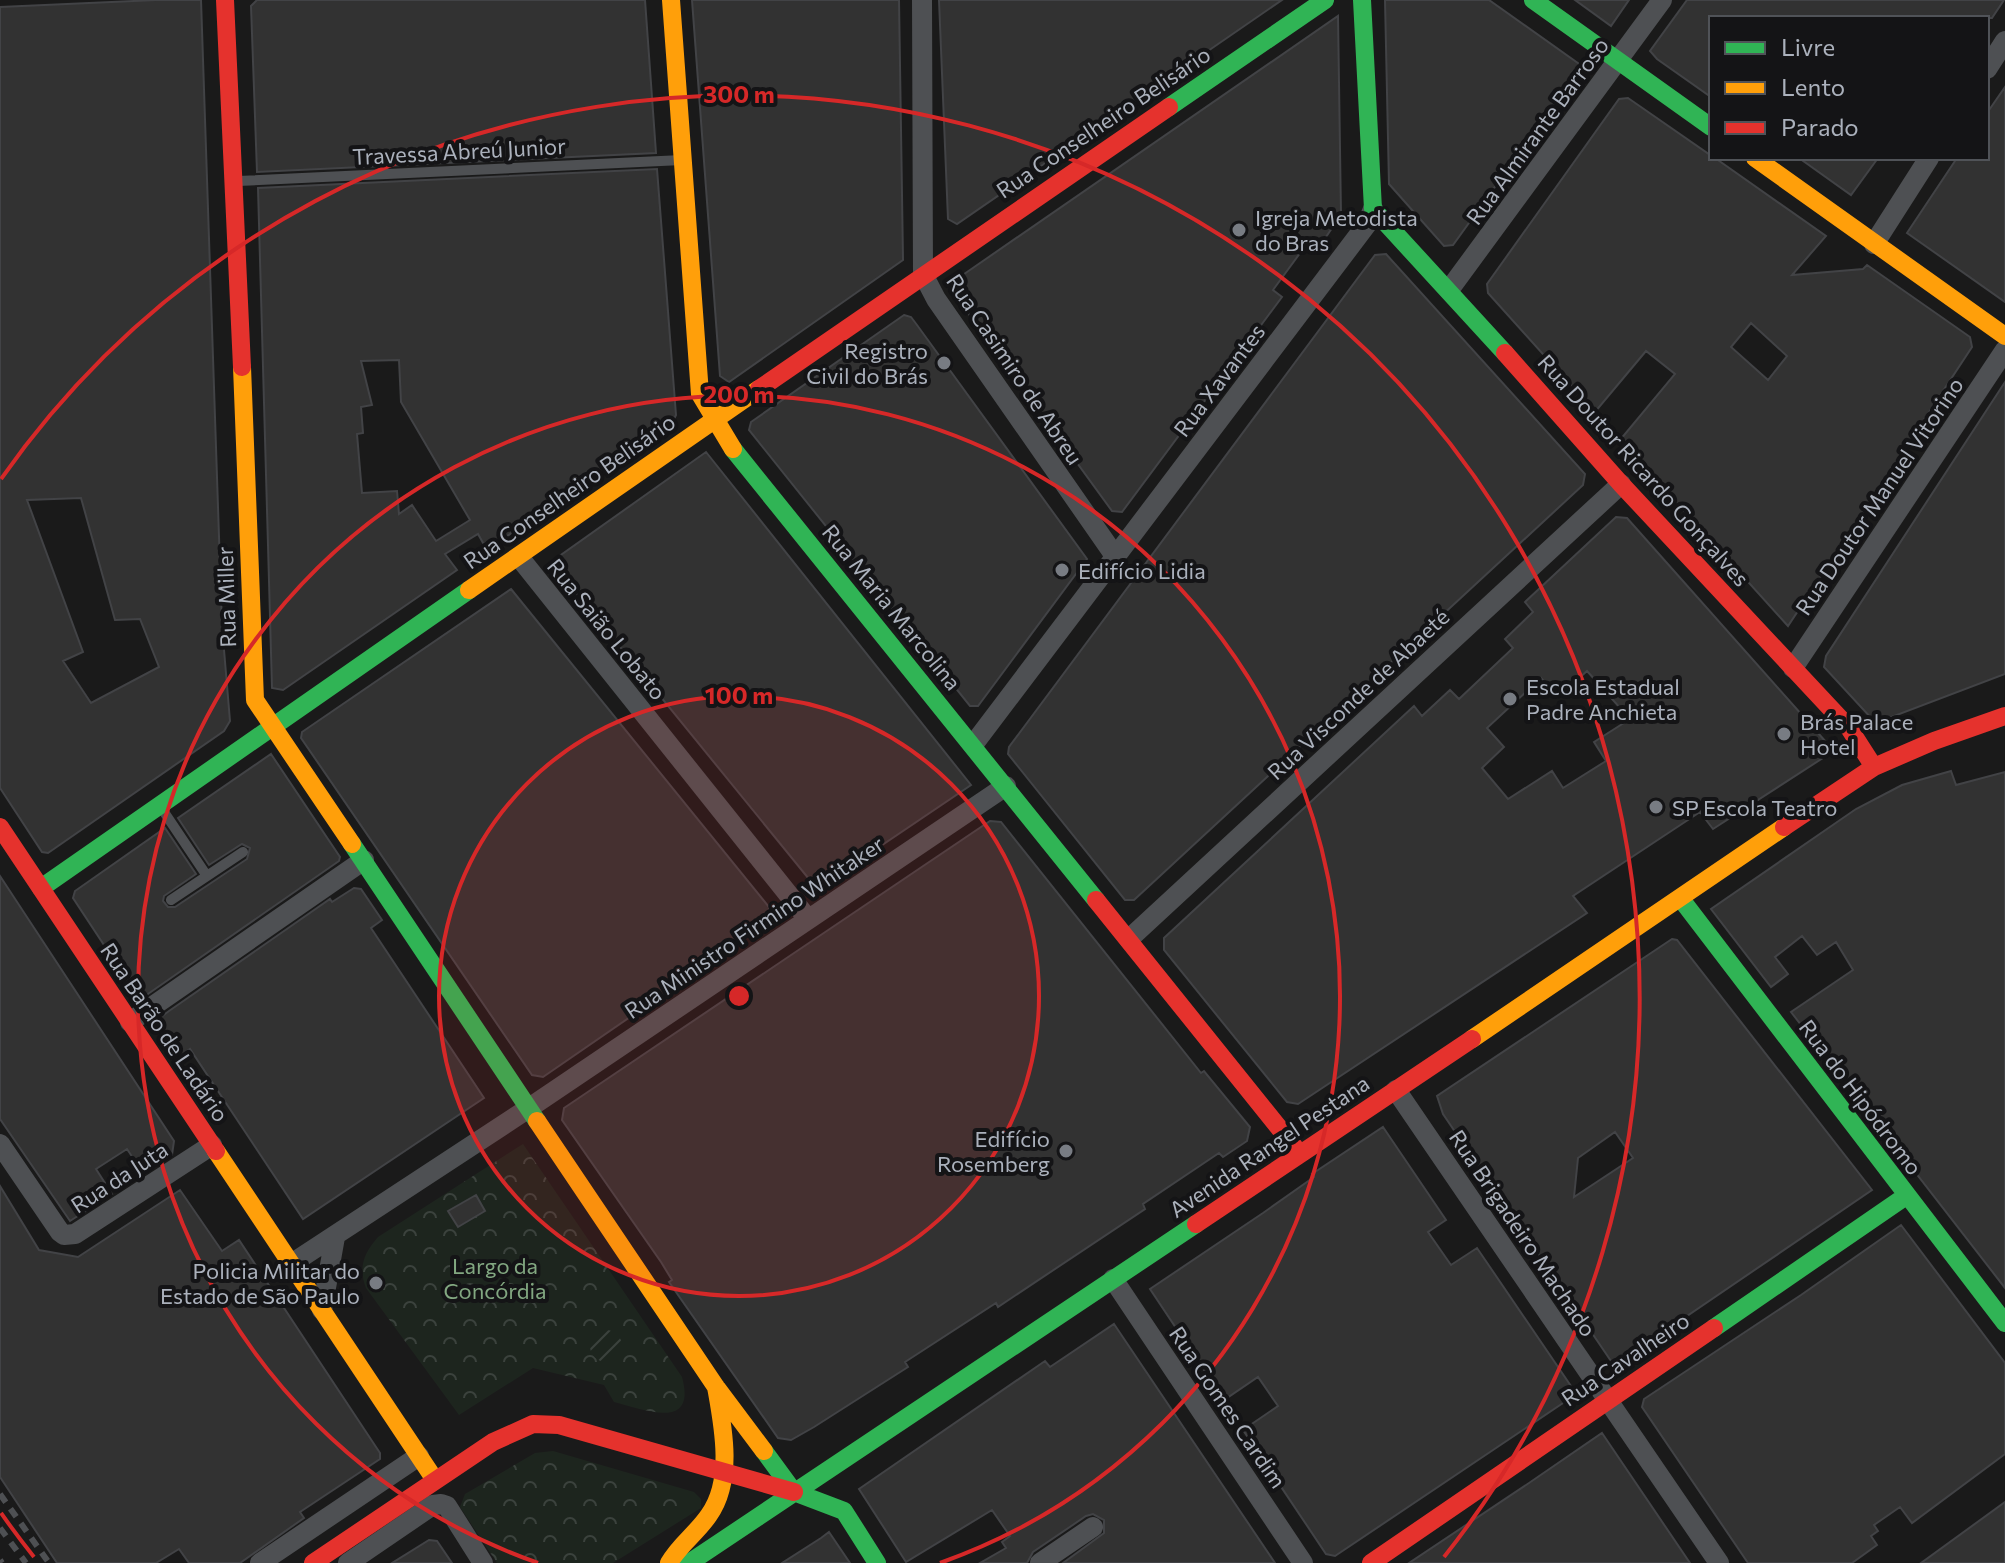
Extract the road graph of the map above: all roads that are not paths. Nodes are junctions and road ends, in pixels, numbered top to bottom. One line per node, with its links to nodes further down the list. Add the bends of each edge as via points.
1 (225, 0): 15 (street, Rua Miller)
2 (671, 0): 12 (street, Rua Maria Marcolina)
3 (922, 0): 18 (street, Rua Casimiro de Abreu)
4 (1325, 0): 18 (street, Rua Conselheiro Belisário)
5 (1362, 0): 16 (street)
6 (1533, 0): 9 (street)
7 (1662, 0): 9 (street, Rua Almirante Barroso)
8 (2005, 41): 10 (street)
9 (1618, 61): 11 (street); 19 (street, Rua Almirante Barroso)
10 (1989, 66)
11 (1709, 126)
12 (684, 160): 15 (lane, Travessa Abreú Junior); 22 (street, Rua Maria Marcolina, via 700,394)
13 (1758, 160): 17 (street)
14 (1928, 160): 17 (street)
15 (235, 181): 28 (street, Rua Miller, via 254,694)
16 (1373, 209): 19 (street, Rua Doutor Ricardo Gonçalves); 24 (street, Rua Xavantes, via 1359,235)
17 (1874, 244): 20 (street)
18 (923, 274): 22 (street, Rua Conselheiro Belisário); 24 (street, Rua Casimiro de Abreu)
19 (1449, 290): 23 (street, Rua Doutor Ricardo Gonçalves)
20 (2005, 336)
21 (2005, 350): 26 (street, Rua Doutor Manuel Vitorino)
22 (713, 419): 25 (street, Rua Conselheiro Belisário); 29 (street, Rua Maria Marcolina)
23 (1621, 484): 26 (street, Rua Doutor Ricardo Gonçalves); 41 (street, Rua Visconde de Abaeté)
24 (1115, 556): 29 (street, Rua Xavantes)
25 (519, 557): 28 (street, Rua Conselheiro Belisário); 40 (street, Rua Saião Lobato)
26 (1793, 668): 30 (street, Rua Doutor Ricardo Gonçalves, via 1849,728)
27 (2005, 716): 30 (street, Avenida Rangel Pestana)
28 (273, 725): 32 (street, Rua Conselheiro Belisário); 35 (street, Rua Miller)
29 (973, 745): 31 (street, Rua Maria Marcolina)
30 (1874, 767): 38 (street, Avenida Rangel Pestana)
31 (1006, 786): 40 (street, Rua Ministro Firmino Whitaker); 41 (street, Rua Maria Marcolina)
32 (159, 804): 36 (lane); 37 (street, Rua Conselheiro Belisário)
33 (0, 827): 37 (street, Rua Barão de Ladário)
34 (243, 852): 36 (lane)
35 (364, 860): 42 (street); 44 (street, Rua Miller)
36 (207, 876): 39 (lane)
37 (41, 888): 42 (street, Rua Barão de Ladário)
38 (1681, 899): 43 (street, Avenida Rangel Pestana); 48 (street, Rua do Hipódromo)
39 (171, 900)
40 (808, 919): 44 (street, Rua Ministro Firmino Whitaker)
41 (1129, 939): 47 (street, Rua Maria Marcolina)
42 (130, 1022): 46 (street, Rua Barão de Ladário)
43 (1396, 1090): 47 (street, Avenida Rangel Pestana); 55 (street, Rua Brigadeiro Machado)
44 (529, 1108): 49 (street); 54 (street)
45 (0, 1144): 46 (street, Rua da Juta, via 60,1232 69,1236)
46 (212, 1145): 50 (street, Rua Barão de Ladário)
47 (1300, 1154): 51 (street, Avenida Rangel Pestana)
48 (1906, 1196): 53 (street, Rua do Hipódromo); 55 (street, Rua Cavalheiro)
49 (335, 1237): 50 (street); 52 (street)
50 (291, 1264): 52 (street)
51 (1113, 1279): 59 (street, Avenida Rangel Pestana); 69 (street, Rua Gomes Cardim)
52 (322, 1310): 56 (street)
53 (2005, 1323)
54 (716, 1387): 57 (street); 59 (street)
55 (1607, 1400): 70 (street, Rua Cavalheiro); 71 (street, Rua Brigadeiro Machado)
56 (419, 1456): 58 (street); 61 (street)
57 (723, 1472): 58 (street, via 543,1423 493,1442); 59 (street); 65 (street, via 710,1516)
58 (435, 1480): 62 (street)
59 (794, 1492): 66 (street, Avenida Rangel Pestana); 67 (street, via 844,1511)
60 (1093, 1527): 68 (street)
61 (260, 1563)
62 (313, 1563)
63 (348, 1563): 64 (street, via 441,1504)
64 (483, 1563)
65 (669, 1563)
66 (689, 1563)
67 (877, 1563)
68 (1040, 1563)
69 (1303, 1563)
70 (1371, 1563)
71 (1719, 1563)

